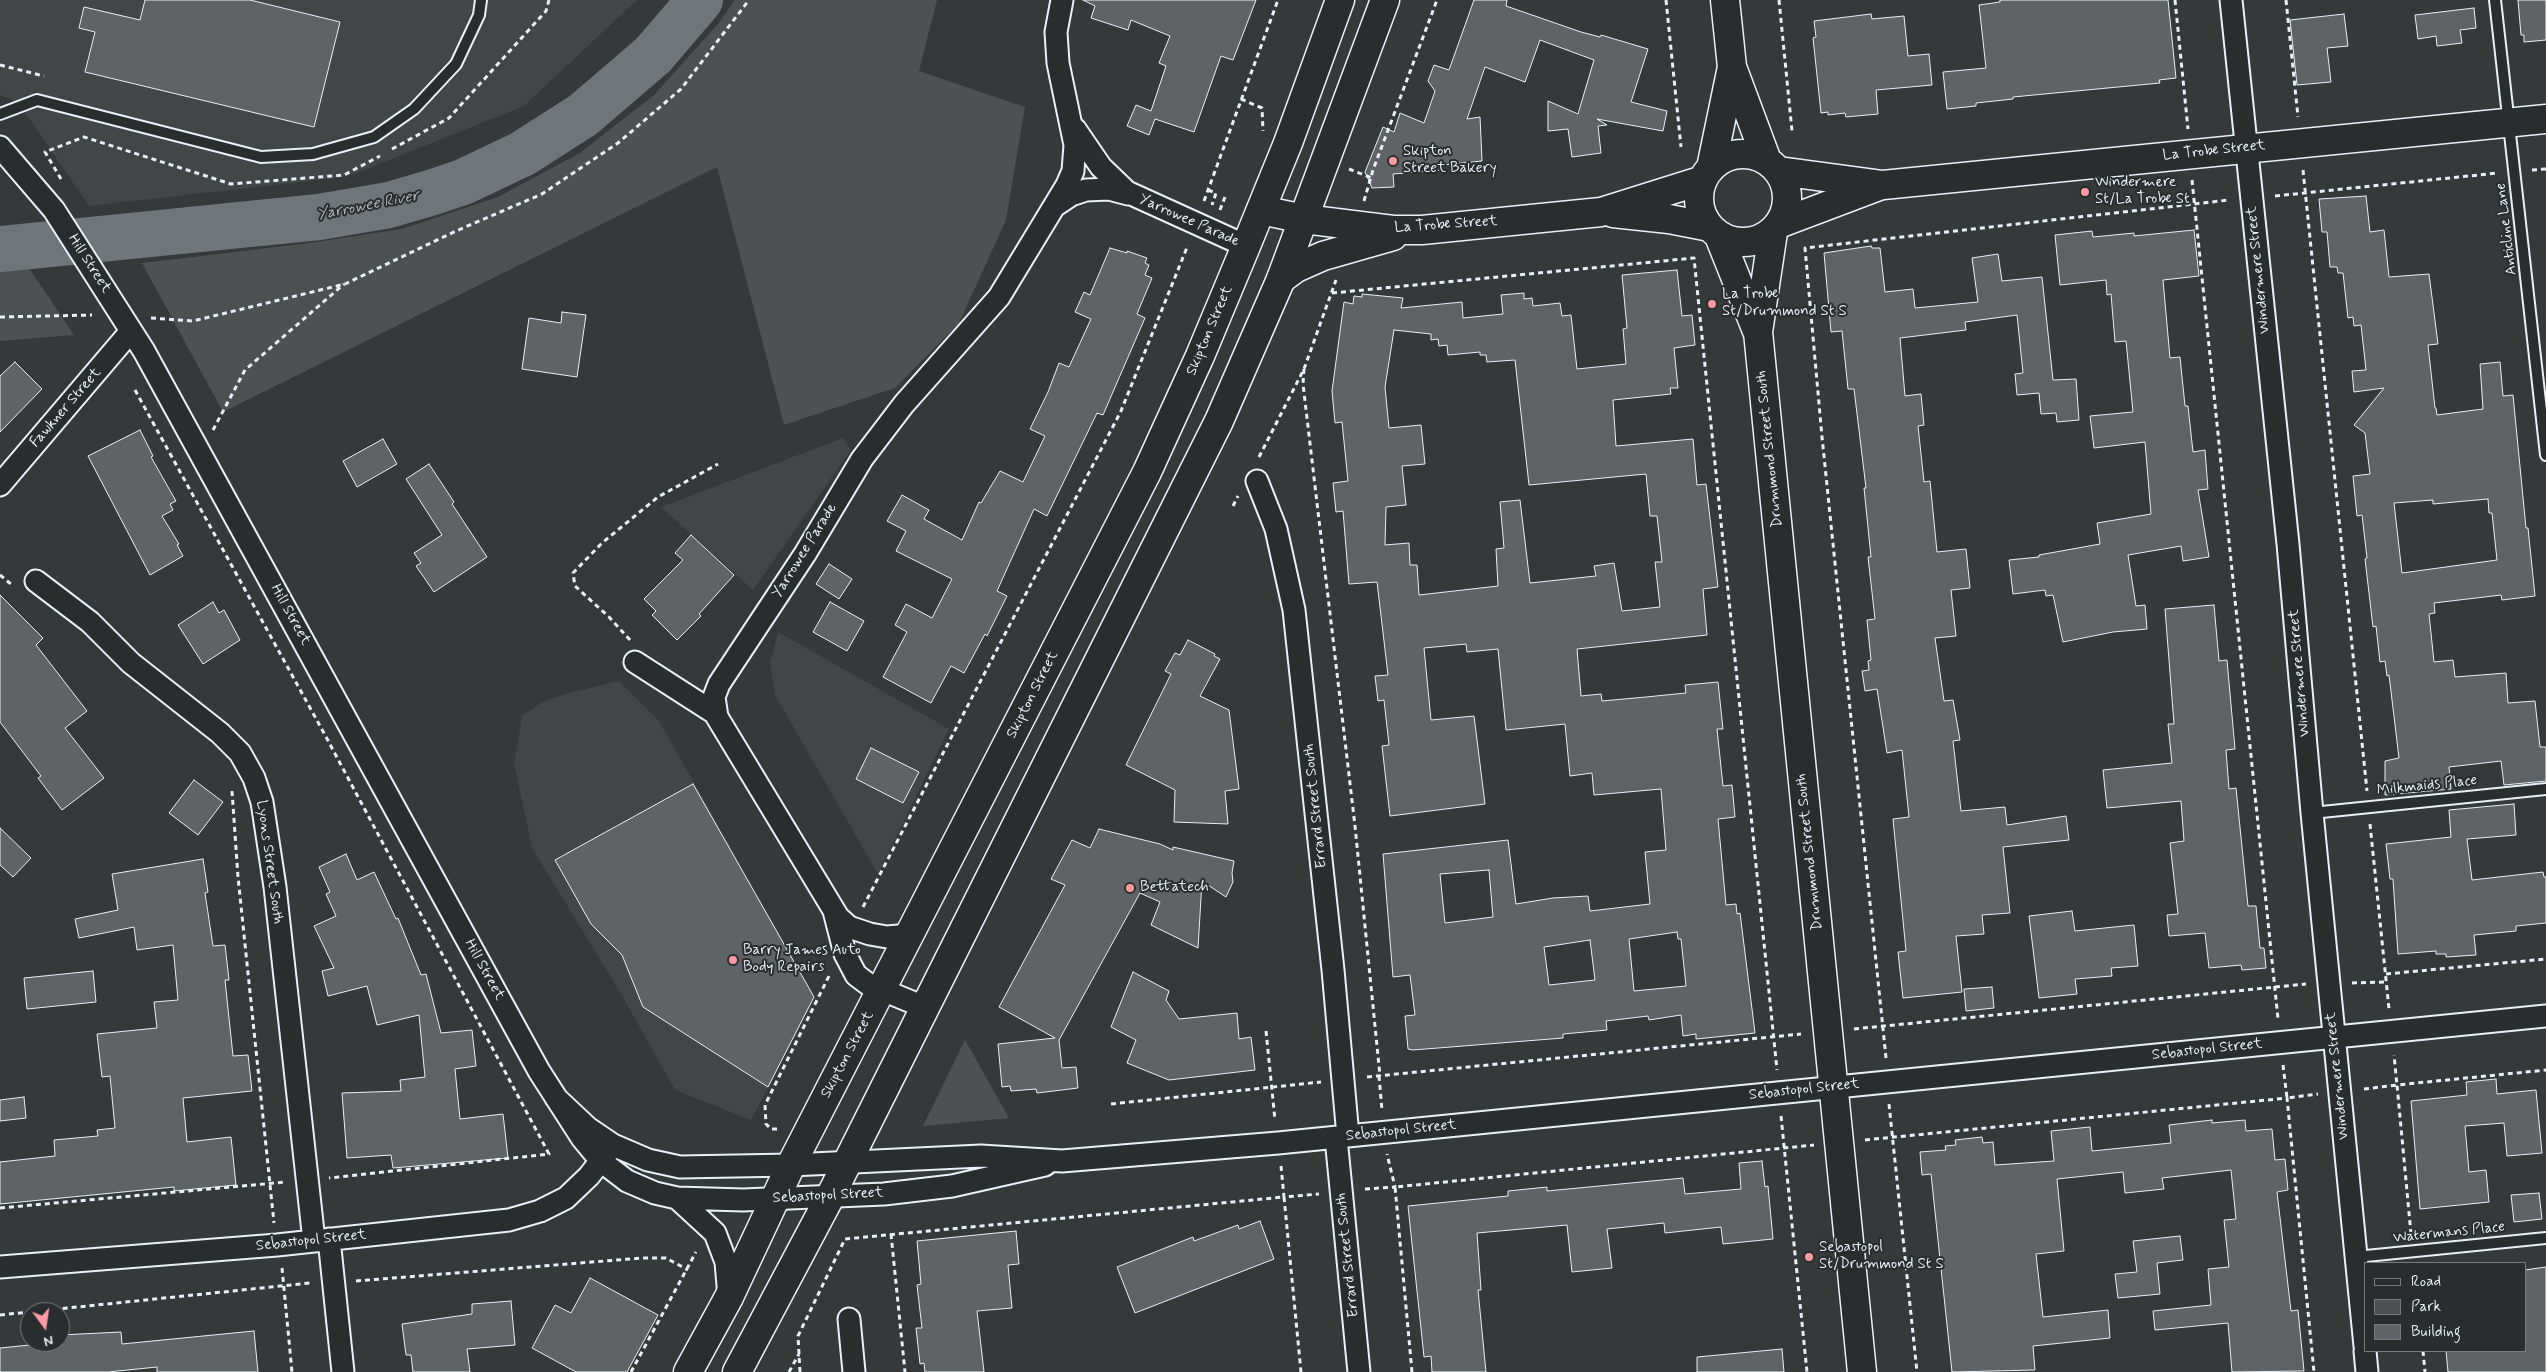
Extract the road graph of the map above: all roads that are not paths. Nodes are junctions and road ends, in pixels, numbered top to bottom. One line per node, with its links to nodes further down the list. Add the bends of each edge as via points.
1 (481, 0): 10 (lane, via 479,15 456,64 414,109 374,137 313,154 261,156 38,100)
2 (1062, 0): 9 (street, Yarrowee Parade, via 1056,44)
3 (1340, 0): 19 (main road, Skipton Street)
4 (1385, 0): 22 (main road)
5 (1725, 0): 8 (main road)
6 (2231, 0): 14 (street, Windermere Street)
7 (2495, 0): 12 (lane, Anticline Lane)
8 (1732, 67): 15 (main road); 16 (main road)
9 (1067, 111): 18 (street, Yarrowee Parade, via 1094,159 1118,185); 21 (street, Yarrowee Parade, via 1074,136 1074,163 1067,185)
10 (0, 114)
11 (2546, 119): 12 (main road, La Trobe Street)
12 (2509, 123): 14 (main road, La Trobe Street); 30 (lane, Anticline Lane)
13 (0, 147): 28 (street, Hill Street, via 54,210 95,274)
14 (2248, 148): 17 (main road, La Trobe Street); 38 (street, Windermere Street)
15 (1773, 166): 16 (main road, via 1753,154 1738,154 1723,159); 17 (main road, La Trobe Street); 23 (main road, via 1785,183 1788,196 1786,210)
16 (1707, 174): 20 (main road, La Trobe Street); 24 (main road, via 1699,192 1699,204)
17 (1883, 185): 23 (main road, La Trobe Street)
18 (1133, 195): 21 (street, Yarrowee Parade, via 1086,190 1061,200); 26 (street, Yarrowee Parade)
19 (1261, 210): 22 (main road, La Trobe Street); 26 (main road, Skipton Street)
20 (1602, 212): 24 (main road, La Trobe Street, via 1670,219); 25 (main road, La Trobe Street)
21 (1049, 213): 36 (street, Yarrowee Parade, via 999,297 904,404 857,467 805,554 719,684 714,697)
22 (1304, 219): 25 (main road, La Trobe Street); 27 (main road)
23 (1777, 227): 24 (main road, via 1760,239 1746,243 1732,242); 29 (main road, Drummond Street South)
24 (1714, 232): 29 (main road, Drummond Street South)
25 (1351, 237): 27 (main road)
26 (1246, 246): 40 (main road, Skipton Street, via 1147,472)
27 (1281, 279): 42 (main road, via 1219,421)
28 (139, 324): 32 (street, Fawkner Street); 46 (street, Hill Street, via 200,452)
29 (1758, 332): 45 (main road, Drummond Street South)
30 (2541, 344): 31 (lane, Anticline Lane)
31 (2546, 456)
32 (0, 484)
33 (1249, 486): 47 (street, Errard Street South, via 1276,529 1294,610 1343,1080)
34 (36, 581): 56 (street, Lyons Street South, via 90,622 131,663 220,733 240,753 254,778 262,802)
35 (637, 663): 36 (street)
36 (716, 714): 39 (street)
37 (2546, 789): 38 (lane, Milkmaids Place)
38 (2312, 813): 44 (street, Windermere Street)
39 (834, 910): 40 (street, via 842,922 853,928 887,937); 41 (street, via 843,948 856,975)
40 (910, 935): 41 (main road, Skipton Street)
41 (882, 991): 42 (street); 51 (main road, Skipton Street)
42 (924, 1007): 49 (main road)
43 (2546, 1016): 44 (street, Sebastopol Street)
44 (2334, 1036): 45 (street, Sebastopol Street); 57 (street, Windermere Street)
45 (1833, 1088): 47 (street, Sebastopol Street); 68 (main road, Drummond Street South)
46 (556, 1098): 48 (street, Sebastopol Street, via 582,1138)
47 (1342, 1137): 50 (street, Sebastopol Street); 67 (street, Errard Street South)
48 (607, 1153): 51 (street, Sebastopol Street, via 680,1167); 53 (street, Sebastopol Street, via 636,1186); 56 (street, Sebastopol Street, via 573,1193 559,1203 527,1216)
49 (847, 1161): 50 (street, Sebastopol Street, via 981,1156); 51 (street, Sebastopol Street); 52 (main road)
50 (1062, 1161): 52 (street, Sebastopol Street, via 952,1186)
51 (791, 1165): 54 (main road, Skipton Street)
52 (830, 1197): 54 (street, Sebastopol Street); 65 (main road)
53 (677, 1198): 54 (street, Sebastopol Street); 59 (street, via 715,1233 726,1262)
54 (773, 1200): 59 (main road, Skipton Street)
55 (2546, 1238): 57 (lane, Watermans Place)
56 (322, 1240): 58 (street, Sebastopol Street); 63 (street, Lyons Street South, via 334,1282)
57 (2356, 1257): 61 (street, Windermere Street)
58 (0, 1267)
59 (729, 1297): 64 (main road, Skipton Street)
60 (849, 1319): 66 (street)
61 (2364, 1336)
62 (2365, 1352): 69 (street)
63 (343, 1372)
64 (688, 1372)
65 (737, 1372)
66 (854, 1372)
67 (1359, 1372)
68 (1862, 1372)
69 (2367, 1372)

